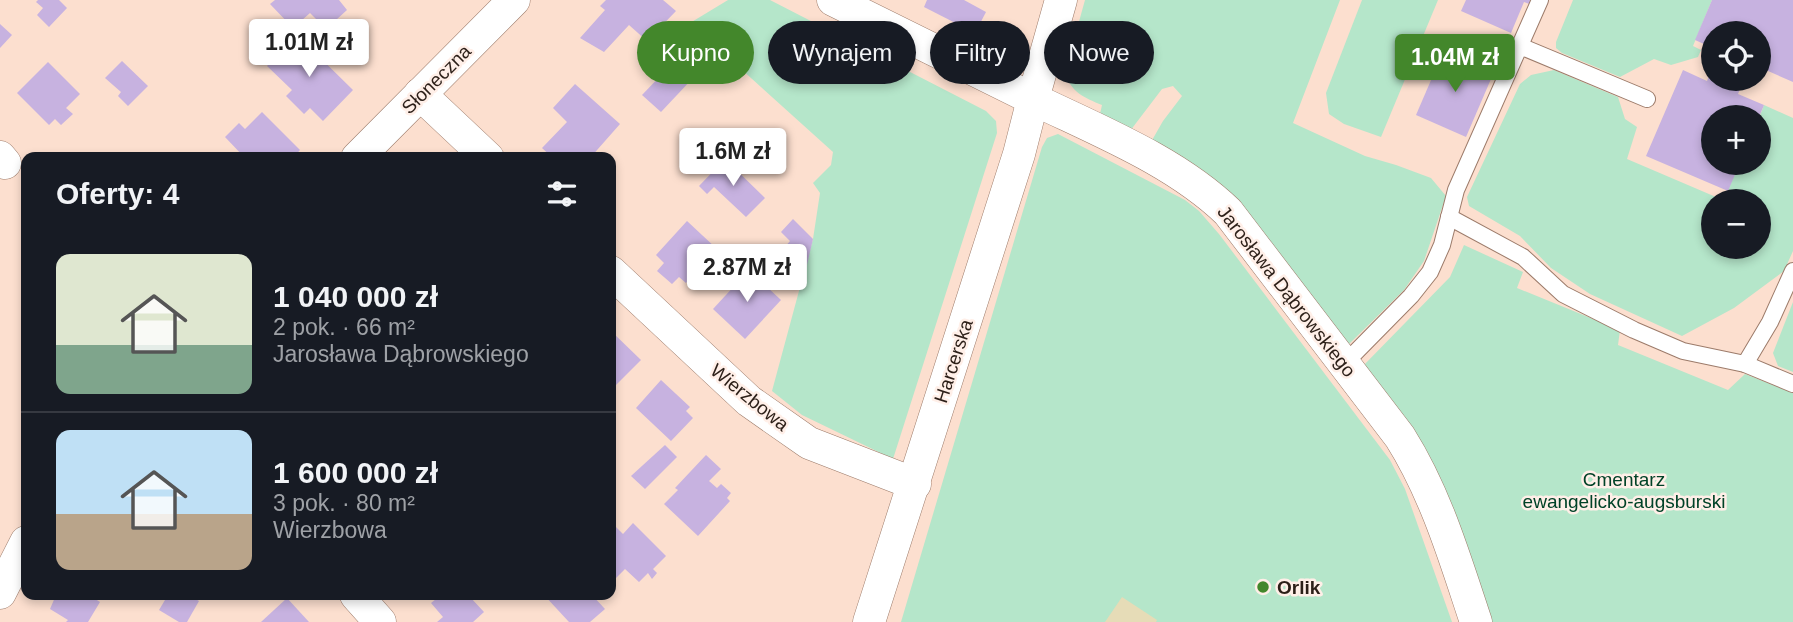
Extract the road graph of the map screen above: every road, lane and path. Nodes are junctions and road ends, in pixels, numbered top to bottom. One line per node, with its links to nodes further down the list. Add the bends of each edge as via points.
1 (514, 0): 6 (street, Słoneczna)
2 (833, 0): 7 (street, Jarosława Dąbrowskiego)
3 (1061, 0): 7 (street)
4 (1540, 0): 5 (lane)
5 (1520, 46): 8 (lane); 11 (lane, via 1456,190)
6 (420, 94): 9 (street, Słoneczna); 10 (street)
7 (1033, 99): 14 (street, Jarosława Dąbrowskiego, via 1172,169 1211,195); 17 (street, Harcerska)
8 (1647, 99)
9 (363, 152)
10 (482, 152)
11 (1449, 217): 14 (lane, via 1430,272); 15 (lane, via 1523,257 1563,294 1634,330 1683,351)
12 (1793, 271): 15 (lane)
13 (616, 277): 17 (street, Wierzbowa, via 749,401 808,443)
14 (1344, 364): 23 (street, Jarosława Dąbrowskiego, via 1415,460)
15 (1745, 364): 16 (lane)
16 (1793, 384)
17 (915, 484): 22 (street, Harcerska)
18 (16, 542): 19 (street)
19 (0, 593)
20 (360, 600): 21 (street)
21 (380, 622)
22 (869, 622)
23 (1476, 622)

